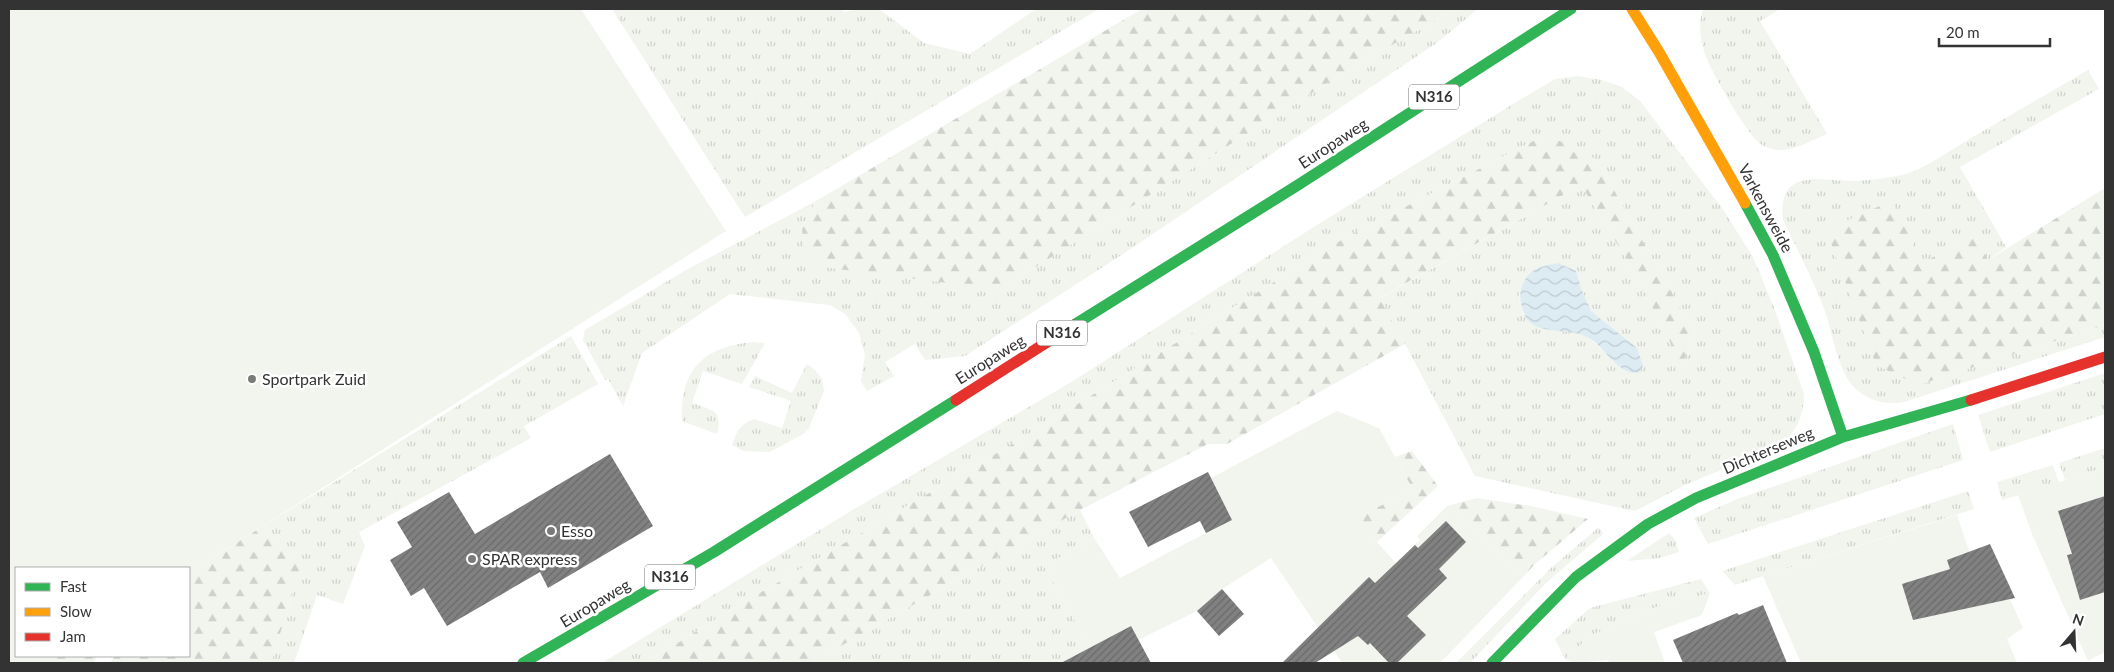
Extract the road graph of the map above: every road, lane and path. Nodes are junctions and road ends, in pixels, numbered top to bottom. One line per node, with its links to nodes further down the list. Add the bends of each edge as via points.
1 (1571, 9): 5 (main road, Europaweg / N316, via 1298,186 767,520)
2 (1632, 9): 4 (main road, Varkensweide, via 1734,181 1773,255 1814,352)
3 (2105, 356): 4 (main road, Dichterseweg, via 1958,404)
4 (1843, 436): 6 (main road, Dichterseweg, via 1696,498 1648,524 1576,577)
5 (523, 663)
6 (1492, 663)

